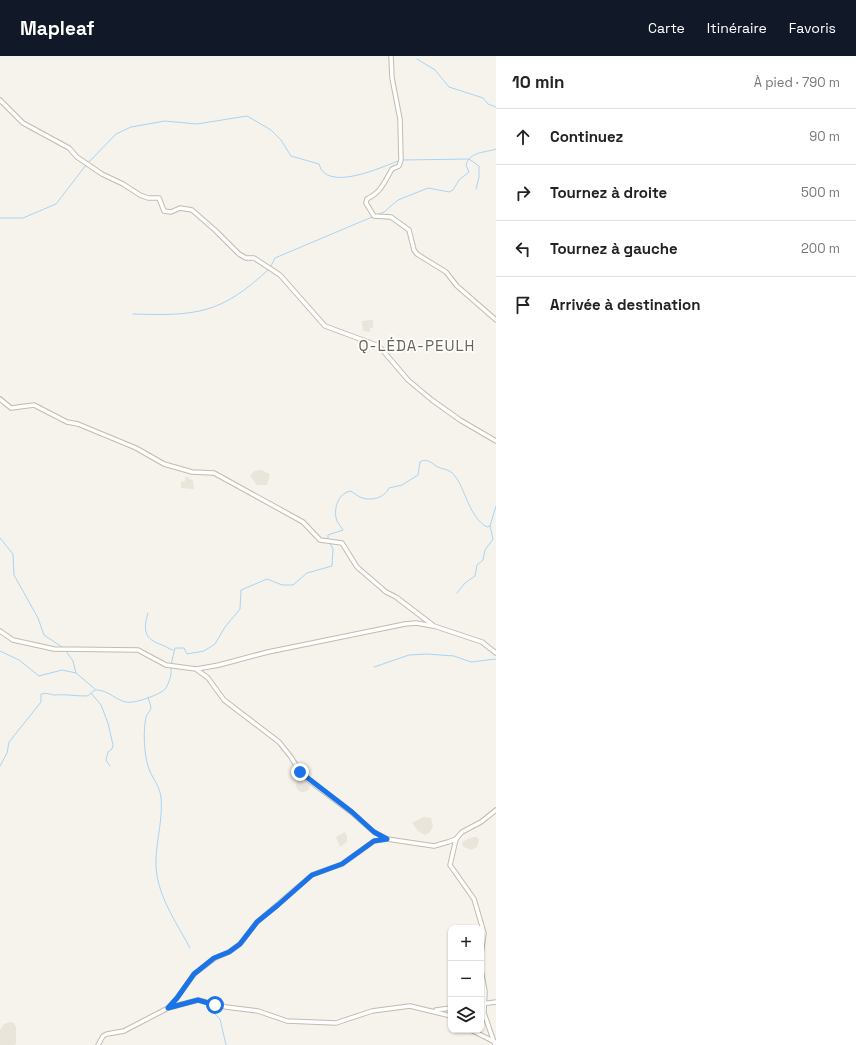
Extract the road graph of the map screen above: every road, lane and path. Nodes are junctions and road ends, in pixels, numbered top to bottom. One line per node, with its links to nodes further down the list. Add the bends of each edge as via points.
1 (392, 56): 3 (street, via 392,78 400,119 401,160 399,166 392,169 384,186 377,194 367,199 366,203 374,216 391,217 409,230 417,254 446,272 457,286)
2 (0, 100): 5 (street, via 23,123 69,148 77,158 102,174 140,195 159,198 167,213 180,208 192,210 239,254 246,258 254,258 280,275 325,326 379,346 386,351 408,380 432,400)
3 (496, 320)
4 (0, 399): 6 (street, via 11,408 34,405 67,422 78,424 136,448 164,464 192,472 214,474 241,488 303,522 320,540 342,543 364,575)
5 (496, 441)
6 (434, 626): 8 (street, via 482,642); 9 (street, via 405,624)
7 (0, 631): 9 (street, via 13,640 54,649 138,650 166,665)
8 (496, 653)
9 (196, 669): 11 (street, via 208,678 224,700 279,742 307,779 352,812 374,832)
10 (496, 810): 12 (street, via 462,832)
11 (387, 839): 12 (street, via 434,846); 18 (street, via 374,841 342,864 312,875 257,922 240,944 214,958 194,974)
12 (456, 839): 13 (street, via 450,865 474,899)
13 (482, 925)
14 (484, 986): 15 (street)
15 (484, 998)
16 (496, 1002): 17 (street)
17 (484, 1004)
18 (168, 1008): 20 (street, via 198,1000 258,1011 287,1021 304,1020 331,1024 372,1011 410,1006); 25 (street, via 124,1031 103,1036)
19 (448, 1008): 20 (street)
20 (432, 1011): 22 (street)
21 (484, 1013): 24 (street)
22 (448, 1015)
23 (477, 1033): 24 (street)
24 (495, 1043)
25 (98, 1045)

